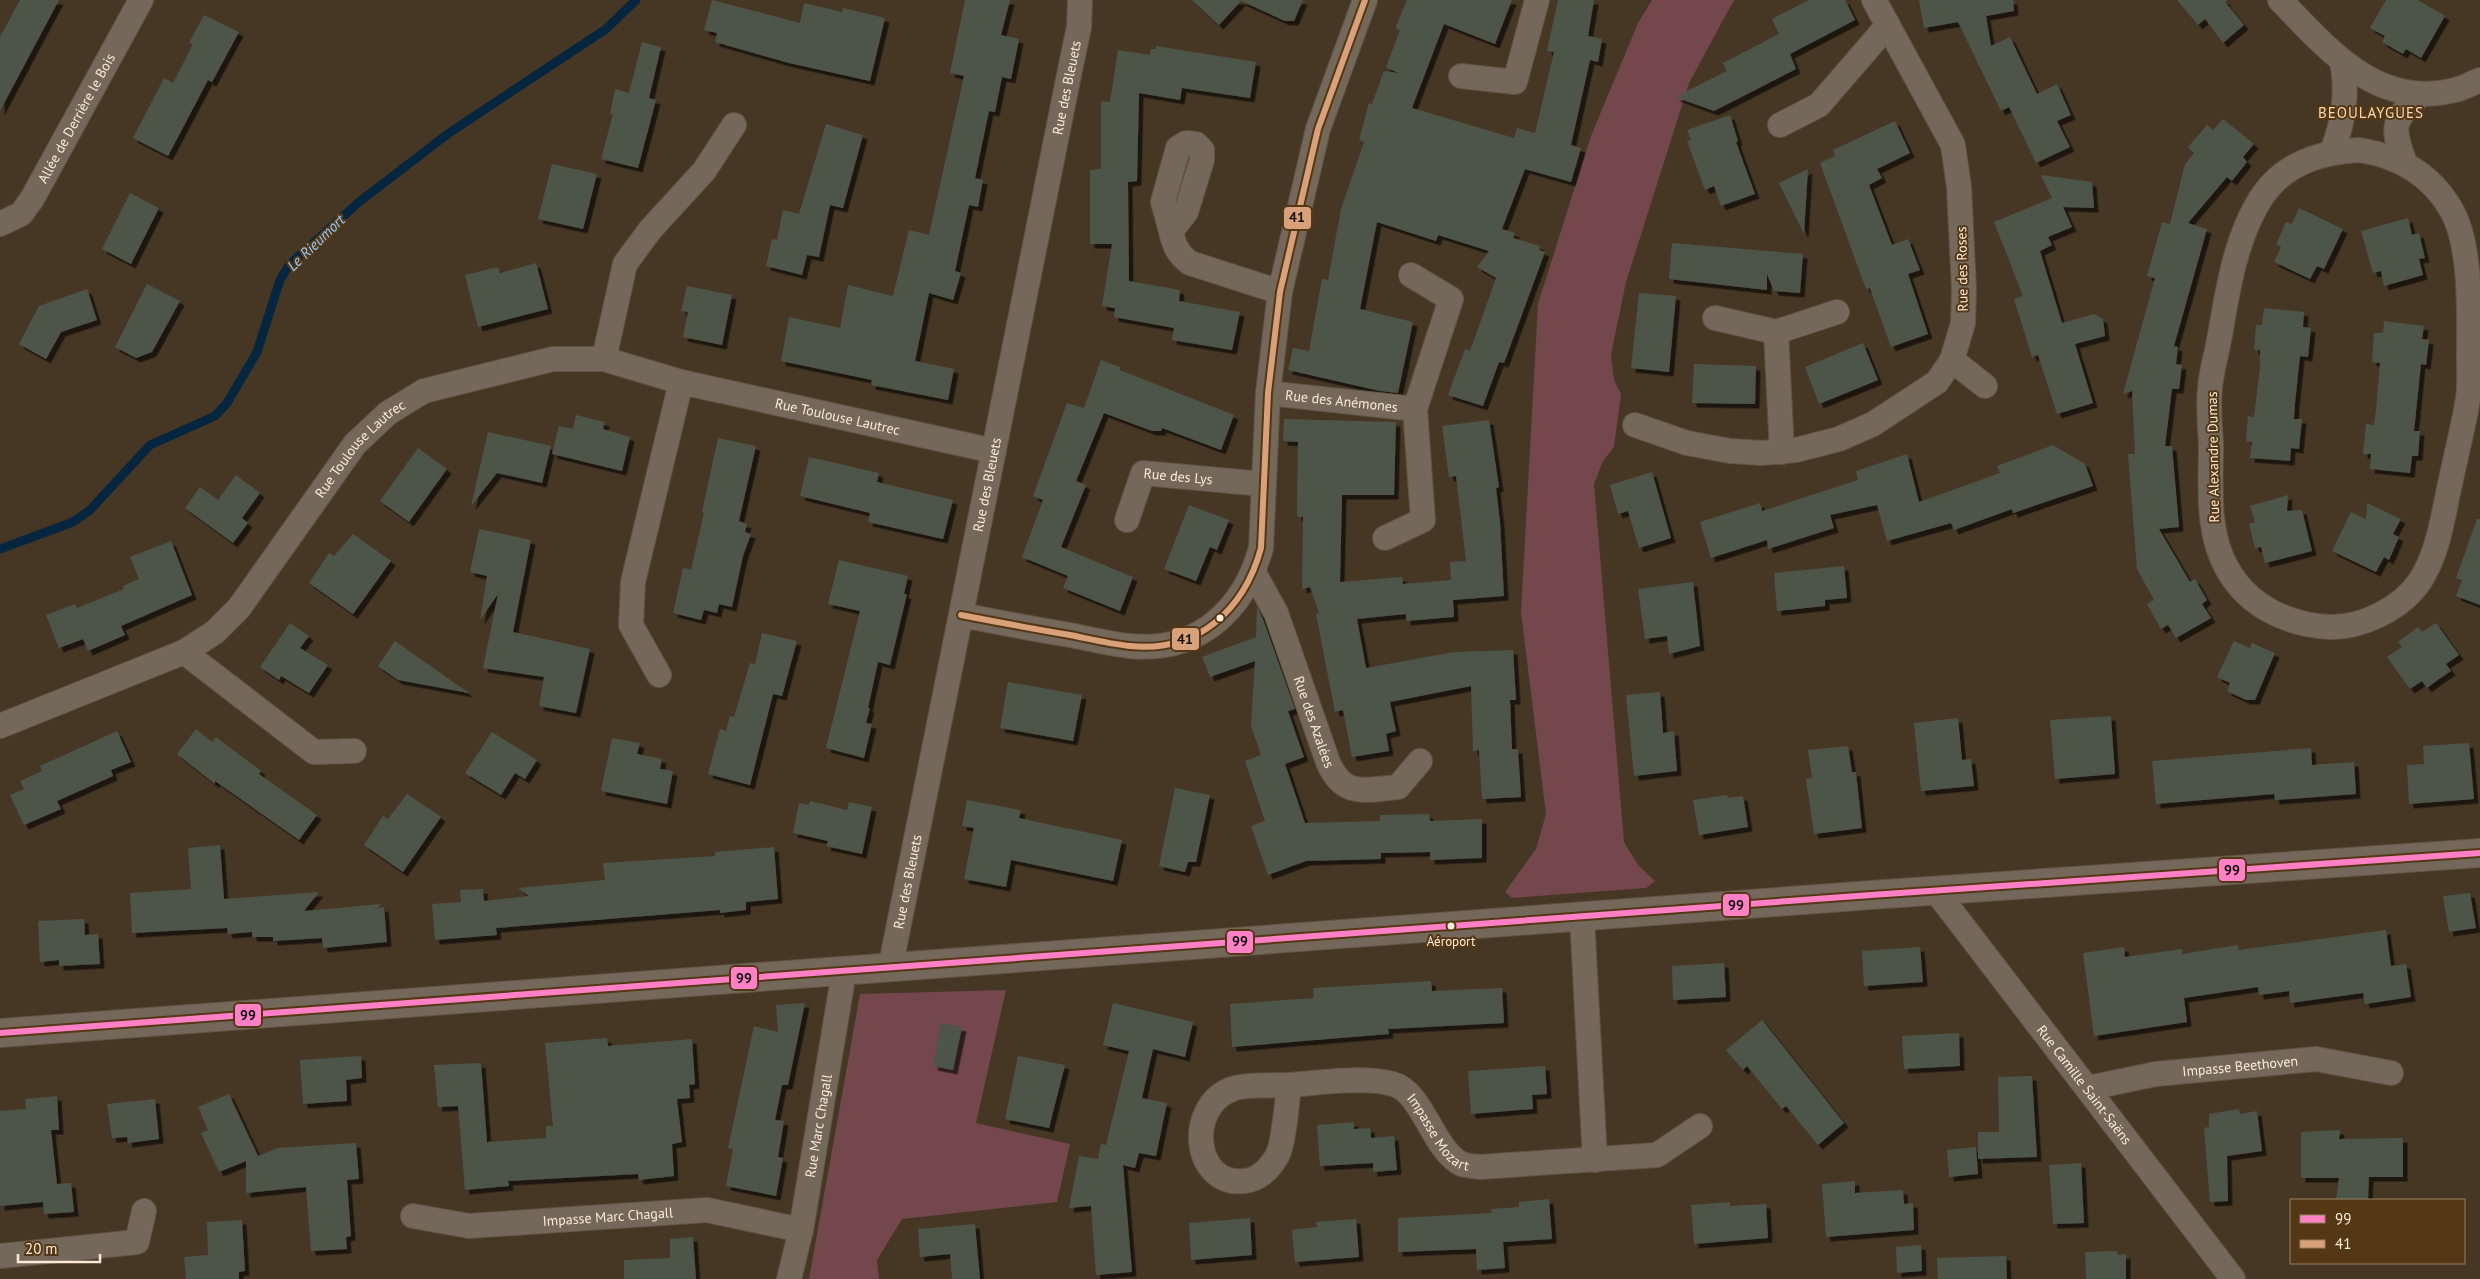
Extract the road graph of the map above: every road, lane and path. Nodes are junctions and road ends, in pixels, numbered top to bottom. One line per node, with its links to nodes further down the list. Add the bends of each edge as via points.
1 (141, 0): 16 (street, Allée de Derrière le Bois, via 32,199 21,214)
2 (1080, 0): 31 (street, Rue des Bleuets, via 1077,34)
3 (1365, 0): 19 (street, via 1318,129)
4 (1537, 0): 9 (street, via 1515,82)
5 (1874, 0): 7 (street, Rue des Roses)
6 (2280, 0): 8 (street)
7 (1888, 25): 13 (street, via 1819,106); 24 (street, Rue des Roses, via 1953,145 1959,187 1964,289 1963,323)
8 (2342, 61): 11 (street, via 2354,72 2386,88); 14 (street, via 2345,107 2341,130)
9 (1461, 76)
10 (2480, 80): 11 (street, via 2456,90)
11 (2421, 94): 15 (street, via 2401,112 2395,138)
12 (734, 125): 23 (street, via 704,171 650,230 625,264)
13 (1780, 125)
14 (2332, 152): 15 (street, Rue Alexandre Dumas, via 2359,150 2379,153); 28 (street, Rue Alexandre Dumas, via 2314,157 2286,172 2264,194 2248,225 2230,277 2210,389 2212,510 2216,542 2228,571 2248,596 2274,614 2312,626 2335,627 2366,621 2395,606 2417,585 2434,558)
15 (2405, 163): 28 (street, Rue Alexandre Dumas, via 2434,184 2453,213 2464,250)
16 (0, 224)
17 (1171, 230): 19 (street, via 1173,244 1190,264)
18 (1411, 276): 29 (street, Rue des Anémones, via 1451,299)
19 (1280, 292): 27 (street)
20 (1837, 312): 22 (street)
21 (1715, 318): 22 (street)
22 (1776, 332): 32 (street)
23 (604, 359): 25 (street, Rue Toulouse Lautrec); 38 (street, Rue Toulouse Lautrec, via 553,359 424,391 388,413 356,444 240,608 215,632)
24 (1952, 360): 26 (street); 32 (street, Rue des Roses, via 1937,382 1873,424 1839,439)
25 (681, 382): 31 (street, Rue Toulouse Lautrec); 39 (street, via 633,582 632,625)
26 (1985, 386)
27 (1268, 393): 29 (street, Rue des Anémones); 33 (street)
28 (2474, 397)
29 (1415, 409): 35 (street, Rue des Anémones, via 1423,520)
30 (1635, 425): 32 (street, Rue des Roses, via 1687,443 1745,452)
31 (994, 451): 37 (street, Rue des Bleuets)
32 (1782, 452)
33 (1263, 484): 34 (street, Rue des Lys, via 1143,474); 36 (street, via 1261,548)
34 (1127, 520)
35 (1385, 538)
36 (1254, 573): 37 (street, via 1237,603 1224,616 1200,633 1165,645 1132,646); 42 (street, Rue des Azalées, via 1276,613 1328,762 1339,782 1361,791 1398,786)
37 (961, 615): 46 (street, Rue des Bleuets)
38 (184, 652): 40 (street, Rue Toulouse Lautrec); 41 (street, via 314,752)
39 (659, 675)
40 (0, 726)
41 (354, 751)
42 (1420, 761)
43 (2480, 853): 44 (street)
44 (1936, 891): 45 (street); 51 (street, Rue Camille Saint-Saëns)
45 (1582, 917): 46 (street); 53 (street)
46 (890, 969): 47 (street)
47 (844, 972): 48 (street); 56 (street, Rue Marc Chagall)
48 (0, 1033)
49 (2391, 1073): 51 (street, Impasse Beethoven, via 2316,1059 2156,1074)
50 (1289, 1085): 50 (street, Impasse Mozart, via 1279,1154 1268,1170 1251,1180 1232,1183 1216,1173 1205,1158 1199,1136 1205,1114 1217,1098 1233,1088); 53 (street, Impasse Mozart, via 1376,1081 1394,1084 1406,1091 1445,1150 1459,1163 1480,1168)
51 (2088, 1088): 59 (street, Rue Camille Saint-Saëns)
52 (1700, 1126): 53 (street, Impasse Mozart, via 1657,1155)
53 (1595, 1160)
54 (144, 1211): 57 (street, via 137,1242)
55 (413, 1216): 56 (street, Impasse Marc Chagall, via 469,1226 706,1210)
56 (801, 1230): 58 (street, Rue Marc Chagall)
57 (0, 1256)
58 (789, 1279)
59 (2233, 1279)

